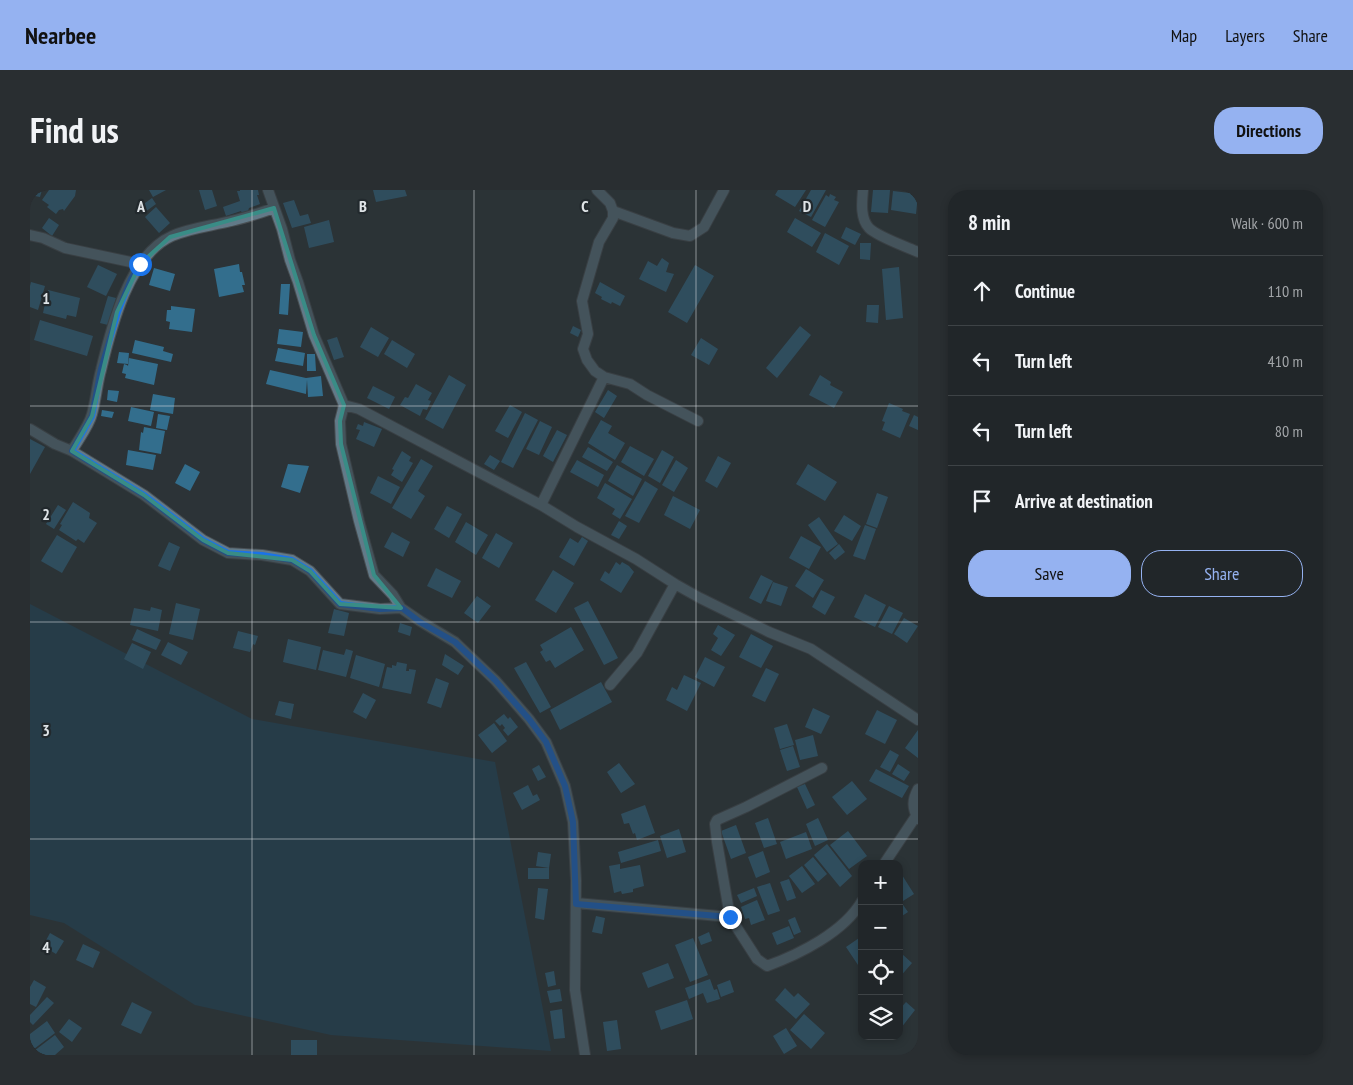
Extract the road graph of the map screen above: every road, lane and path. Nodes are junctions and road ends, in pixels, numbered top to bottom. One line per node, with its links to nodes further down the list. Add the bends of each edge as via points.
1 (268, 190): 5 (street)
2 (597, 190): 6 (street)
3 (724, 190): 6 (street, via 704,227 690,236)
4 (863, 190): 8 (street, via 862,205 869,228)
5 (274, 208): 9 (street, via 170,237); 11 (street, via 314,335)
6 (614, 211): 10 (street, via 599,242 582,301 588,334 583,349 595,371)
7 (30, 235): 9 (street, via 65,248)
8 (918, 252)
9 (140, 264): 14 (street, via 118,312 101,369 92,416)
10 (604, 377): 12 (street, via 630,384); 15 (street)
11 (344, 405): 15 (street); 17 (street, via 340,421 341,444 374,575)
12 (698, 421)
13 (30, 429): 14 (street)
14 (72, 451): 17 (street, via 144,495 203,540 228,553 292,560 310,571 340,604)
15 (541, 505): 16 (street)
16 (675, 584): 18 (street, via 637,653); 19 (street, via 812,650)
17 (402, 608): 24 (street, via 455,642 495,680 546,742 565,786 573,822)
18 (610, 685)
19 (918, 720)
20 (822, 768): 26 (street, via 715,824)
21 (918, 789): 22 (street, via 913,800)
22 (917, 818): 23 (street)
23 (887, 860)
24 (576, 904): 26 (street); 27 (street, via 576,990)
25 (860, 905): 26 (street, via 826,937 789,958 767,966 757,959)
26 (730, 917)
27 (585, 1055)

